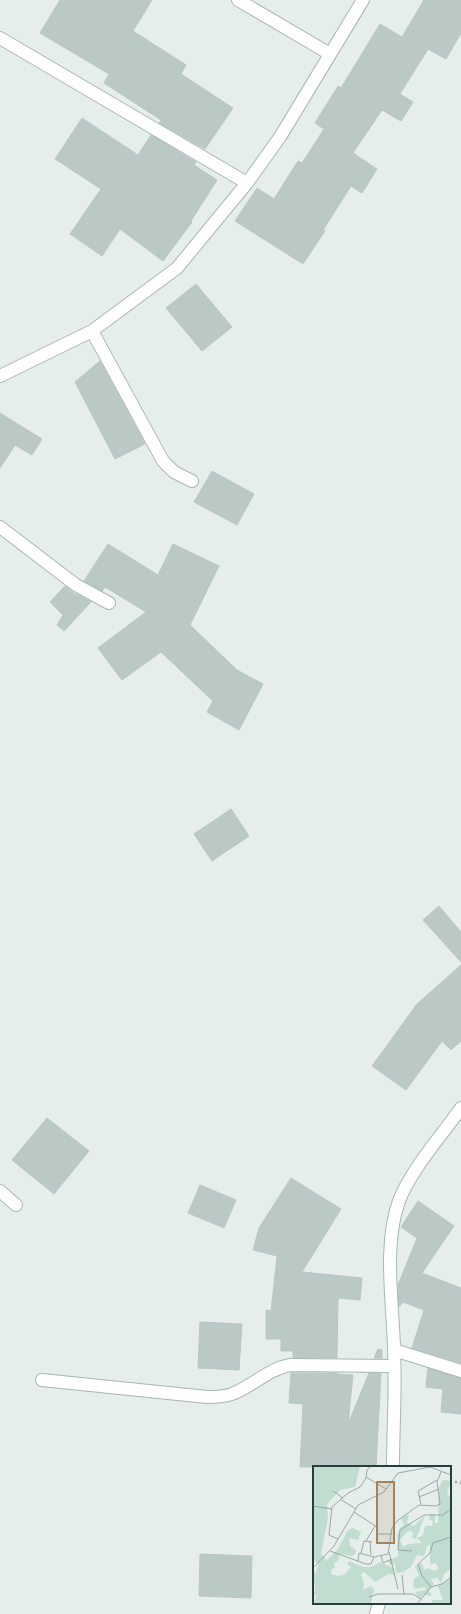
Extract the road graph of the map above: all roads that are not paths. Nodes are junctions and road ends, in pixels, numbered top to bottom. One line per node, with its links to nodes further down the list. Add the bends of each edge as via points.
1 (238, 0): 4 (street)
2 (364, 0): 4 (street)
3 (0, 38): 5 (street)
4 (330, 54): 5 (street, via 280,137)
5 (247, 183): 6 (street, via 178,268)
6 (92, 331): 7 (street); 8 (street, via 163,461 174,472)
7 (0, 376)
8 (192, 481)
9 (0, 527): 10 (street, via 76,585)
10 (109, 603)
11 (461, 1108): 14 (street, via 412,1177 400,1200 394,1220 390,1274)
12 (0, 1191): 13 (street)
13 (16, 1205)
14 (394, 1350): 15 (street); 16 (street)
15 (394, 1366): 17 (street, via 290,1365 281,1367 232,1394 220,1397); 18 (street)
16 (461, 1372)
17 (42, 1380)
18 (393, 1466)
19 (379, 1604): 20 (street)
20 (376, 1614)

